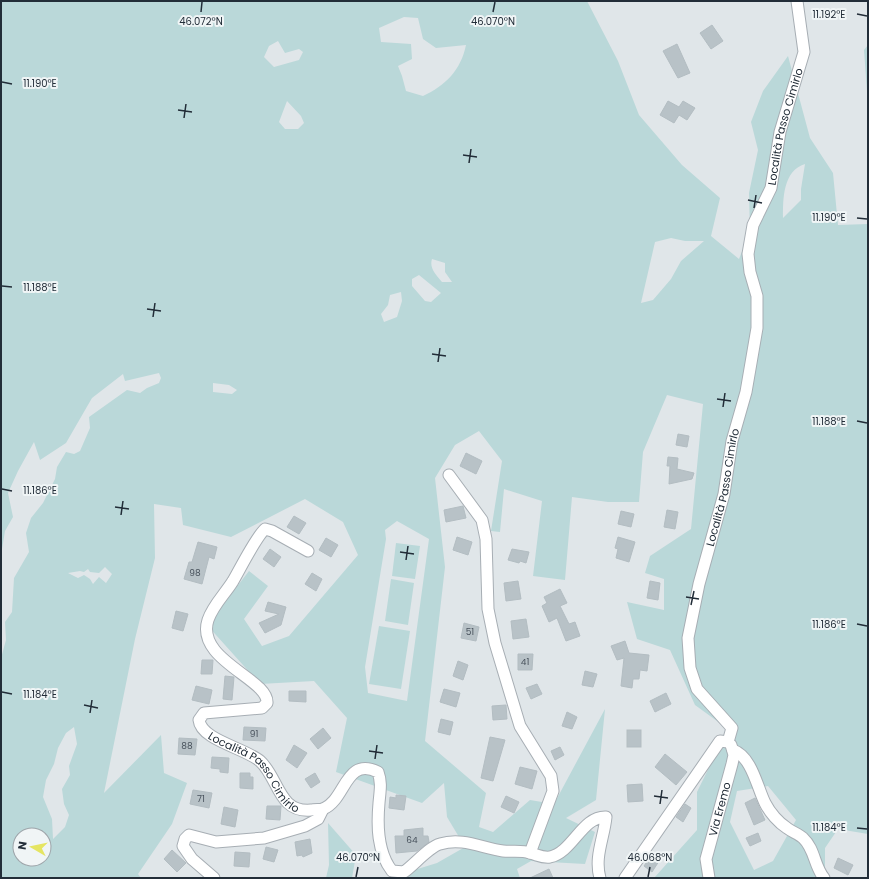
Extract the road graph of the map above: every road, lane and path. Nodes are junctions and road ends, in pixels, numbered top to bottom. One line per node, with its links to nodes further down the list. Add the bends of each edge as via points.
1 (797, 1): 4 (street, Località Passo Cimirlo, via 804,52 780,132 771,188 753,225 748,254 757,296 757,328 746,392 732,441 724,494 699,584 688,638 690,668 697,689 732,728)
2 (449, 475): 6 (street, via 482,520 486,539 488,609 495,643 520,726 551,776 553,791)
3 (308, 551): 5 (street, Località Passo Cimirlo, via 269,529 263,531 214,608 207,630 212,646 240,674 262,690 267,703 262,708 204,713 199,720 202,730 209,735 261,762 282,796 295,808)
4 (731, 746): 9 (street, via 720,741); 10 (street, Via Eremo, via 732,764 706,859); 11 (street, via 748,764 769,811 785,827 803,838 813,851 819,872)
5 (323, 809): 6 (street, Località Passo Cimirlo, via 344,788 352,775 359,769 369,768 378,772 380,779 379,838 385,862 392,871 404,872 438,844 453,841); 7 (street, Località Passo Cimirlo, via 318,819 305,826 264,838 216,842 189,835 183,846 192,859)
6 (530, 853): 8 (street, Località Passo Cimirlo, via 543,858 552,856 594,820 606,817 597,866)
7 (214, 878)
8 (600, 878)
9 (625, 878)
10 (709, 878)
11 (824, 878)

